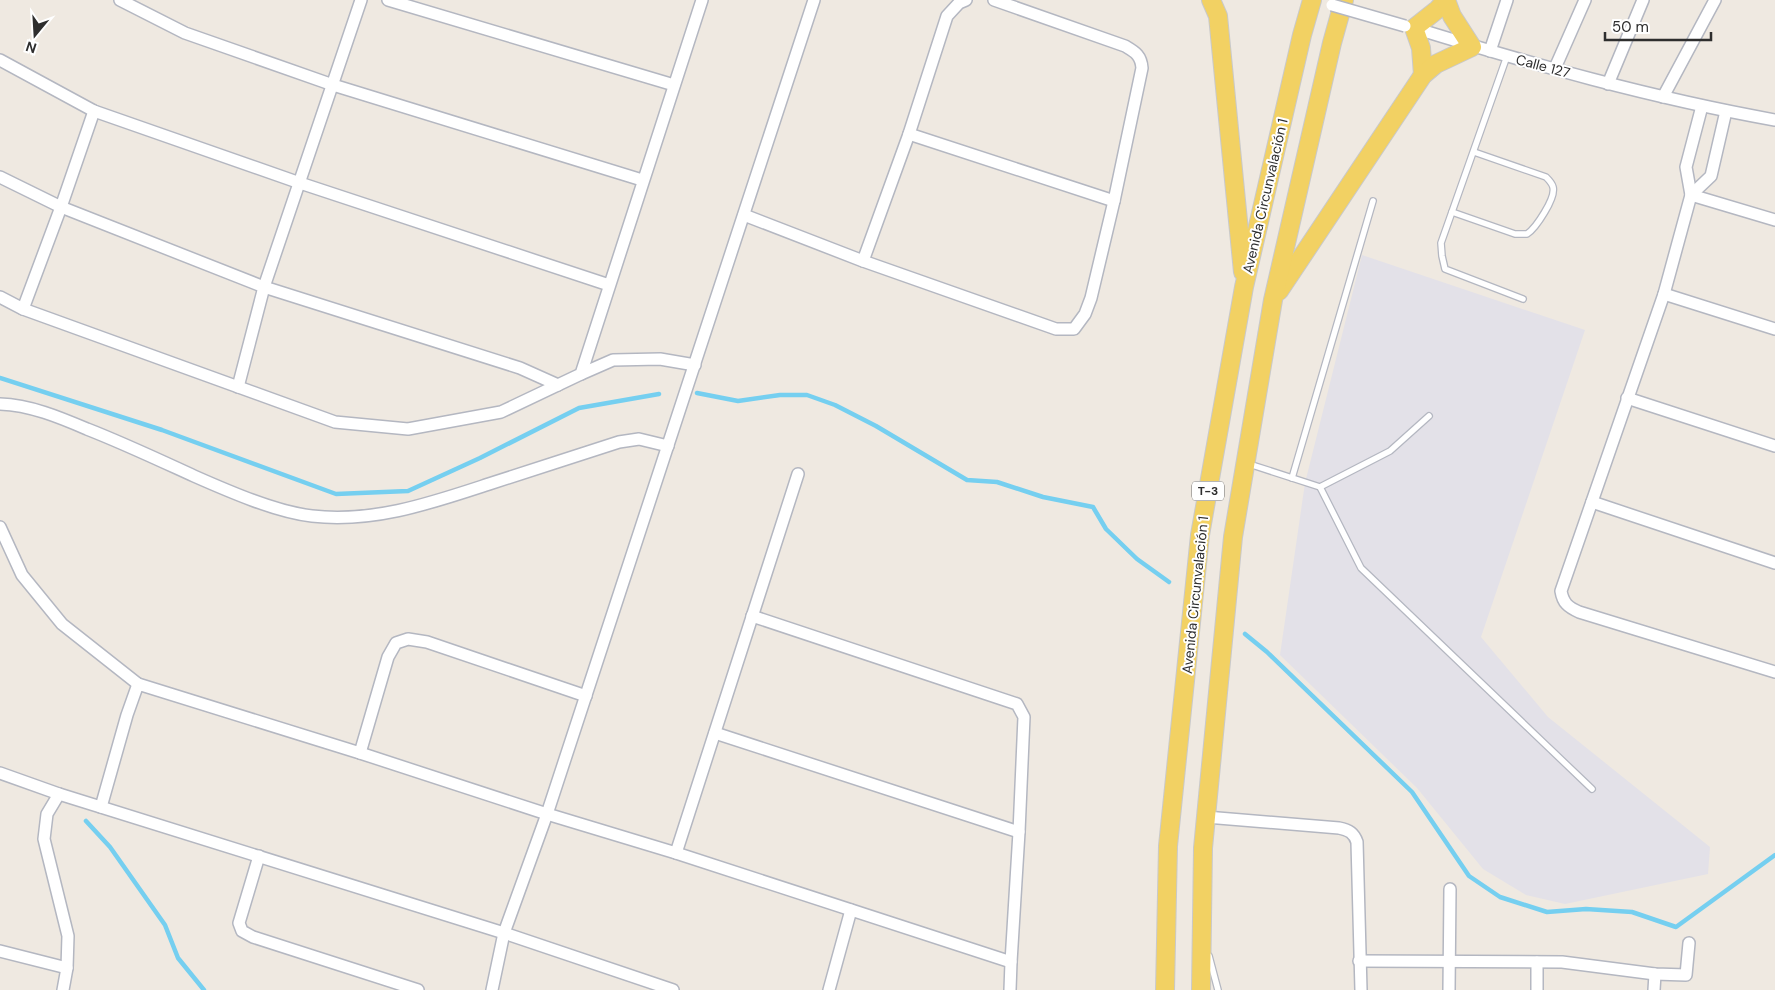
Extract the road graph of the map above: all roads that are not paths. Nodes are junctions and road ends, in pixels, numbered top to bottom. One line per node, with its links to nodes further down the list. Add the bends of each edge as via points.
1 (120, 0): 25 (street, via 184,33)
2 (361, 0): 25 (street)
3 (388, 0): 26 (street)
4 (702, 0): 26 (street)
5 (814, 0): 42 (street)
6 (966, 0): 32 (street, via 947,16)
7 (994, 0): 38 (street, via 1125,46 1142,59)
8 (1226, 0): 16 (main road)
9 (1313, 0): 17 (street, Calle 127, bridge); 47 (main road, Avenida Circunvalación 1 / T-3, via 1302,35)
10 (1344, 0): 51 (main road, T-3)
11 (1446, 0): 17 (main road, via 1431,16); 18 (main road, via 1452,16)
12 (1507, 0): 19 (street)
13 (1585, 0): 22 (street)
14 (1643, 0): 24 (street)
15 (1715, 0): 27 (street)
16 (1214, 8): 47 (main road)
17 (1409, 27): 18 (street, Calle 127); 23 (main road, via 1421,48)
18 (1472, 46): 19 (street, Calle 127); 23 (main road, via 1436,64)
19 (1490, 51): 20 (street, Calle 127)
20 (1507, 56): 22 (street, Calle 127); 33 (lane)
21 (0, 60): 29 (street)
22 (1555, 68): 24 (street, Calle 127)
23 (1423, 75): 51 (main road)
24 (1608, 84): 27 (street, Calle 127)
25 (333, 85): 35 (street); 36 (street)
26 (674, 85): 35 (street)
27 (1662, 97): 28 (street, Calle 127)
28 (1702, 106): 30 (street, Calle 127); 37 (street, via 1686,167)
29 (94, 111): 36 (street); 40 (street)
30 (1726, 111): 31 (street, Calle 127); 37 (street, via 1711,176)
31 (1775, 120)
32 (909, 134): 38 (street); 44 (street)
33 (1474, 152): 41 (lane); 41 (lane, via 1546,177 1553,192 1540,222 1527,234 1516,234)
34 (0, 177): 40 (street)
35 (642, 180): 45 (street)
36 (300, 183): 45 (street); 46 (street)
37 (1691, 195): 43 (street); 48 (street)
38 (1114, 201): 44 (street, via 1091,298 1085,314 1074,328 1056,329)
39 (1374, 201): 65 (lane)
40 (61, 207): 46 (street); 52 (street)
41 (1452, 212): 50 (lane, via 1441,243 1444,268)
42 (744, 215): 44 (street); 54 (street)
43 (1775, 220)
44 (863, 261)
45 (609, 284): 55 (street)
46 (264, 287): 56 (street, via 520,368); 57 (street)
47 (1244, 287): 104 (main road, Avenida Circunvalación 1 / T-3, via 1200,535 1168,846)
48 (1664, 294): 53 (street); 58 (street)
49 (0, 297): 52 (street)
50 (1523, 299)
51 (1273, 300): 63 (main road, T-3)
52 (23, 309): 57 (street)
53 (1775, 329)
54 (695, 365): 55 (street, via 660,359 613,360); 61 (street)
55 (581, 374): 56 (street)
56 (558, 386): 57 (street, via 501,412 408,429 335,422)
57 (238, 387)
58 (1627, 398): 62 (street); 67 (street)
59 (0, 404): 61 (street, via 62,418 227,490 310,516 371,516 415,508 619,442 639,440)
60 (1429, 416): 66 (lane, via 1390,451)
61 (668, 446): 73 (street)
62 (1775, 446)
63 (1246, 463): 65 (lane); 81 (main road, T-3, via 1233,537)
64 (798, 474): 70 (street)
65 (1292, 478): 66 (lane)
66 (1320, 488): 77 (lane, via 1361,568)
67 (1592, 502): 69 (street); 71 (street, via 1561,591 1568,607)
68 (0, 528): 72 (street, via 22,575 62,624)
69 (1775, 562)
70 (752, 616): 74 (street); 82 (street, via 1017,704 1024,717)
71 (1775, 672)
72 (138, 684): 75 (street); 79 (street)
73 (586, 696): 75 (street, via 427,642 408,639 396,643 388,658); 80 (street)
74 (715, 733): 82 (street); 83 (street)
75 (360, 752): 80 (street)
76 (0, 773): 78 (street)
77 (1592, 789)
78 (59, 794): 79 (street); 95 (street, via 47,814 44,839 68,936)
79 (102, 807): 84 (street)
80 (547, 814): 83 (street); 88 (street)
81 (1206, 817): 87 (main road, T-3); 91 (street, via 1349,830 1357,842)
82 (1019, 832): 92 (street)
83 (676, 853): 86 (street)
84 (259, 856): 88 (street); 99 (street, via 238,923 242,931)
85 (1450, 889): 93 (street)
86 (851, 910): 92 (street); 102 (street)
87 (1202, 930): 105 (main road, T-3); 106 (lane)
88 (504, 934): 97 (street); 100 (street)
89 (1689, 943): 96 (street, via 1686,975)
90 (0, 951): 95 (street)
91 (1359, 961): 93 (street); 107 (street)
92 (1012, 962): 103 (street)
93 (1448, 962): 94 (street); 108 (street)
94 (1537, 962): 96 (street, via 1562,962); 109 (street)
95 (67, 968): 98 (street)
96 (1655, 974): 110 (street)
97 (638, 985): 101 (street)
98 (63, 990)
99 (418, 990)
100 (492, 990)
101 (673, 990)
102 (829, 990)
103 (1010, 990)
104 (1165, 990)
105 (1201, 990)
106 (1218, 990)
107 (1361, 990)
108 (1449, 990)
109 (1537, 990)
110 (1654, 990)

